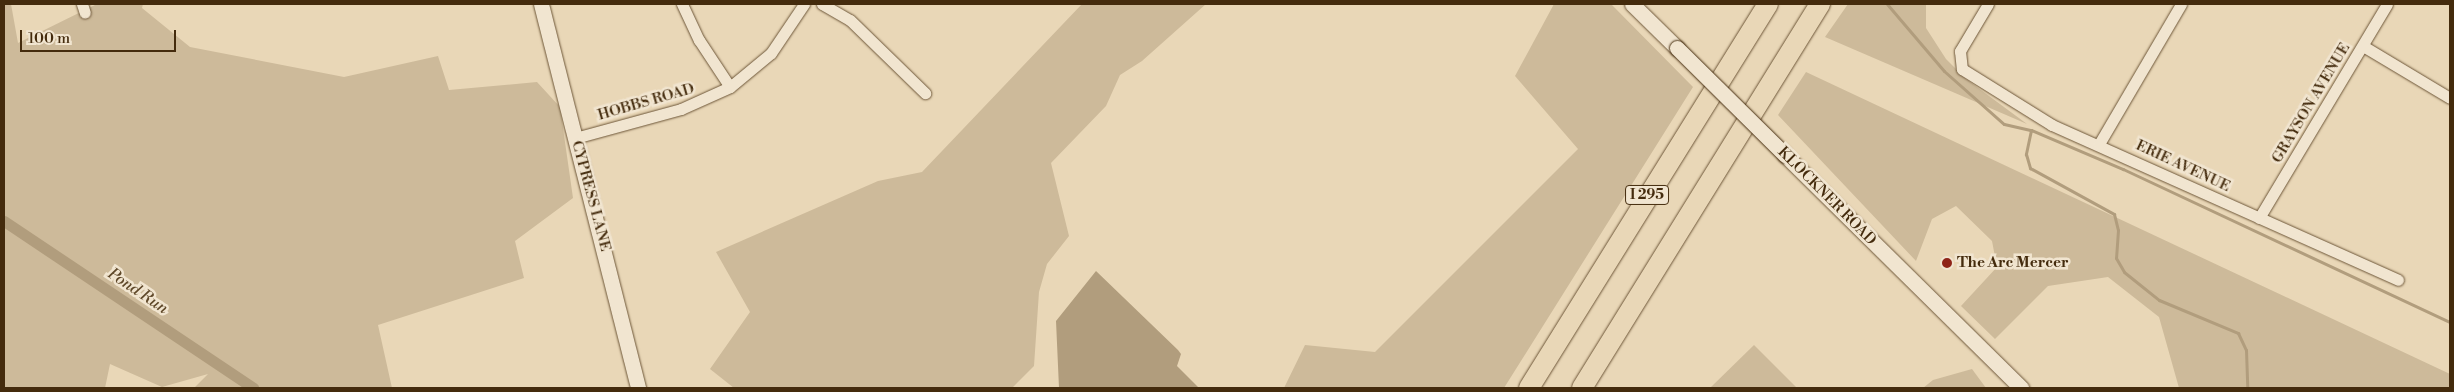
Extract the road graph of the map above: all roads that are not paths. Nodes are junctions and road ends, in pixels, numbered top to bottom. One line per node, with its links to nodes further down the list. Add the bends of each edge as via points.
1 (540, 4): 15 (main road, CYPRESS LANE)
2 (682, 4): 12 (street, via 699,40)
3 (804, 4): 12 (street, HOBBS ROAD, via 771,53)
4 (822, 4): 13 (street, via 850,20)
5 (1632, 4): 22 (main road, KLOCKNER ROAD, bridge)
6 (1768, 4): 20 (highway, I 295)
7 (1820, 4): 21 (highway, I 295)
8 (1988, 4): 16 (street, ERIE AVENUE, via 1960,51 1962,69 2052,125)
9 (2180, 4): 16 (street)
10 (2388, 4): 11 (street, GRAYSON AVENUE)
11 (2363, 46): 14 (street); 17 (street, GRAYSON AVENUE)
12 (730, 88): 15 (street, HOBBS ROAD, via 681,109)
13 (924, 93)
14 (2450, 98)
15 (575, 138): 19 (main road, CYPRESS LANE)
16 (2099, 144): 17 (street, ERIE AVENUE)
17 (2259, 218): 18 (street, ERIE AVENUE)
18 (2398, 280)
19 (638, 388)
20 (1529, 388)
21 (1582, 388)
22 (2021, 388)

